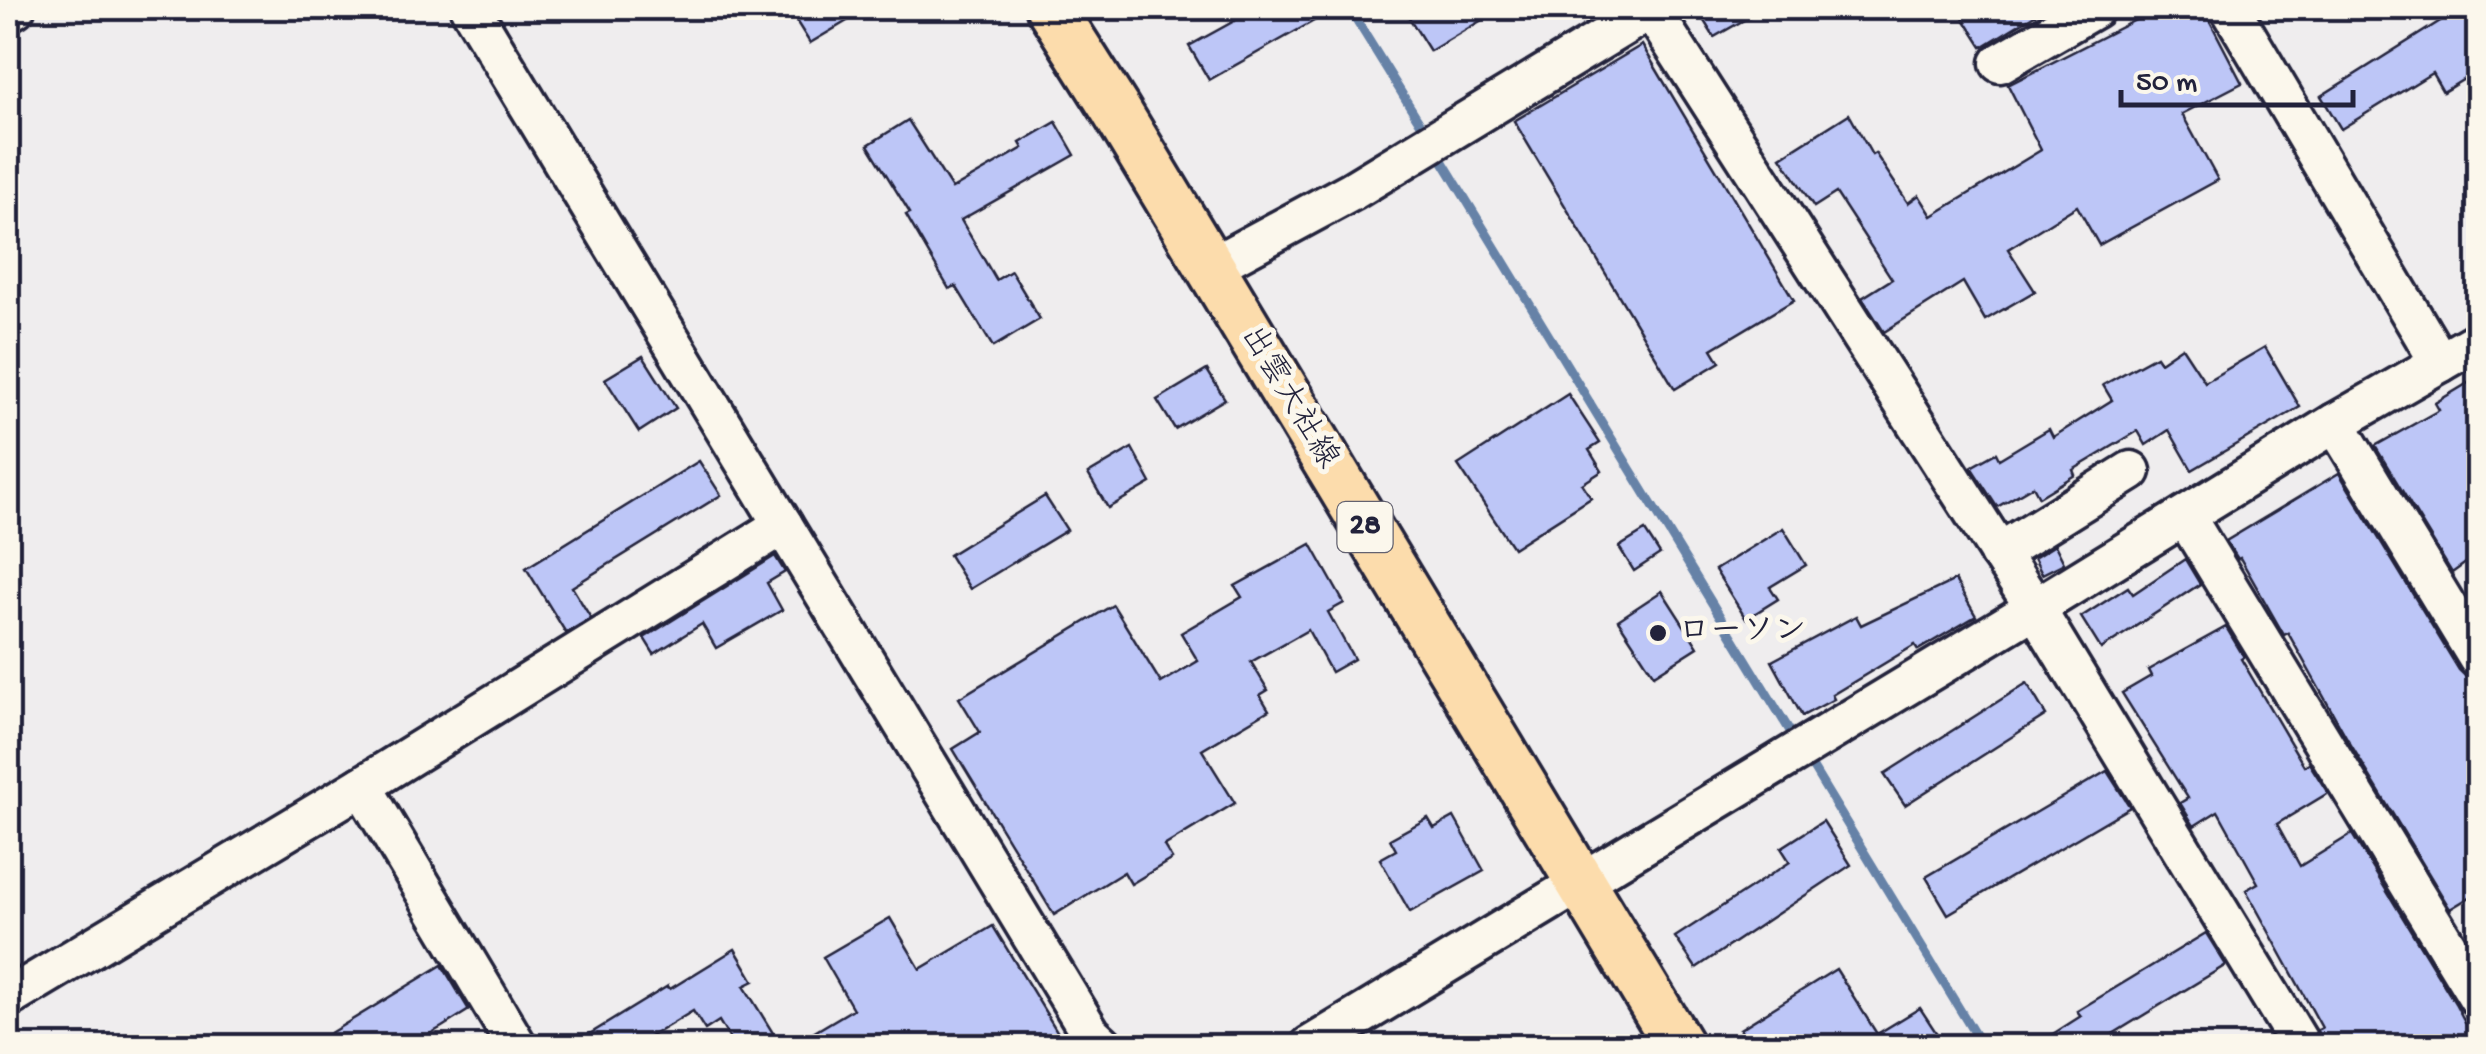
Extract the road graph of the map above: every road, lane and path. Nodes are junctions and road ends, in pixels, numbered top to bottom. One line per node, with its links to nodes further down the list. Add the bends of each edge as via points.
1 (14, 8): 7 (street)
2 (470, 8): 15 (street)
3 (1051, 8): 9 (main road, 出雲大社線 / 28)
4 (1651, 8): 9 (street, via 1352,191); 16 (street)
5 (2095, 8): 8 (street)
6 (2230, 8): 11 (street)
7 (8, 12)
8 (2000, 63)
9 (1209, 268): 20 (main road, 出雲大社線 / 28)
10 (2478, 341): 11 (street)
11 (2440, 363): 12 (street)
12 (2335, 423): 14 (street); 18 (street)
13 (2131, 471): 16 (street)
14 (2184, 516): 17 (street); 21 (street)
15 (782, 524): 19 (street); 24 (street)
16 (1999, 552): 17 (street)
17 (2035, 608): 20 (street); 27 (street)
18 (2478, 658)
19 (362, 786): 22 (street); 23 (street)
20 (1582, 883): 25 (street); 26 (main road, 出雲大社線 / 28)
21 (2478, 997)
22 (8, 998)
23 (503, 1041)
24 (1104, 1046)
25 (1310, 1046)
26 (1679, 1046)
27 (2301, 1046)

